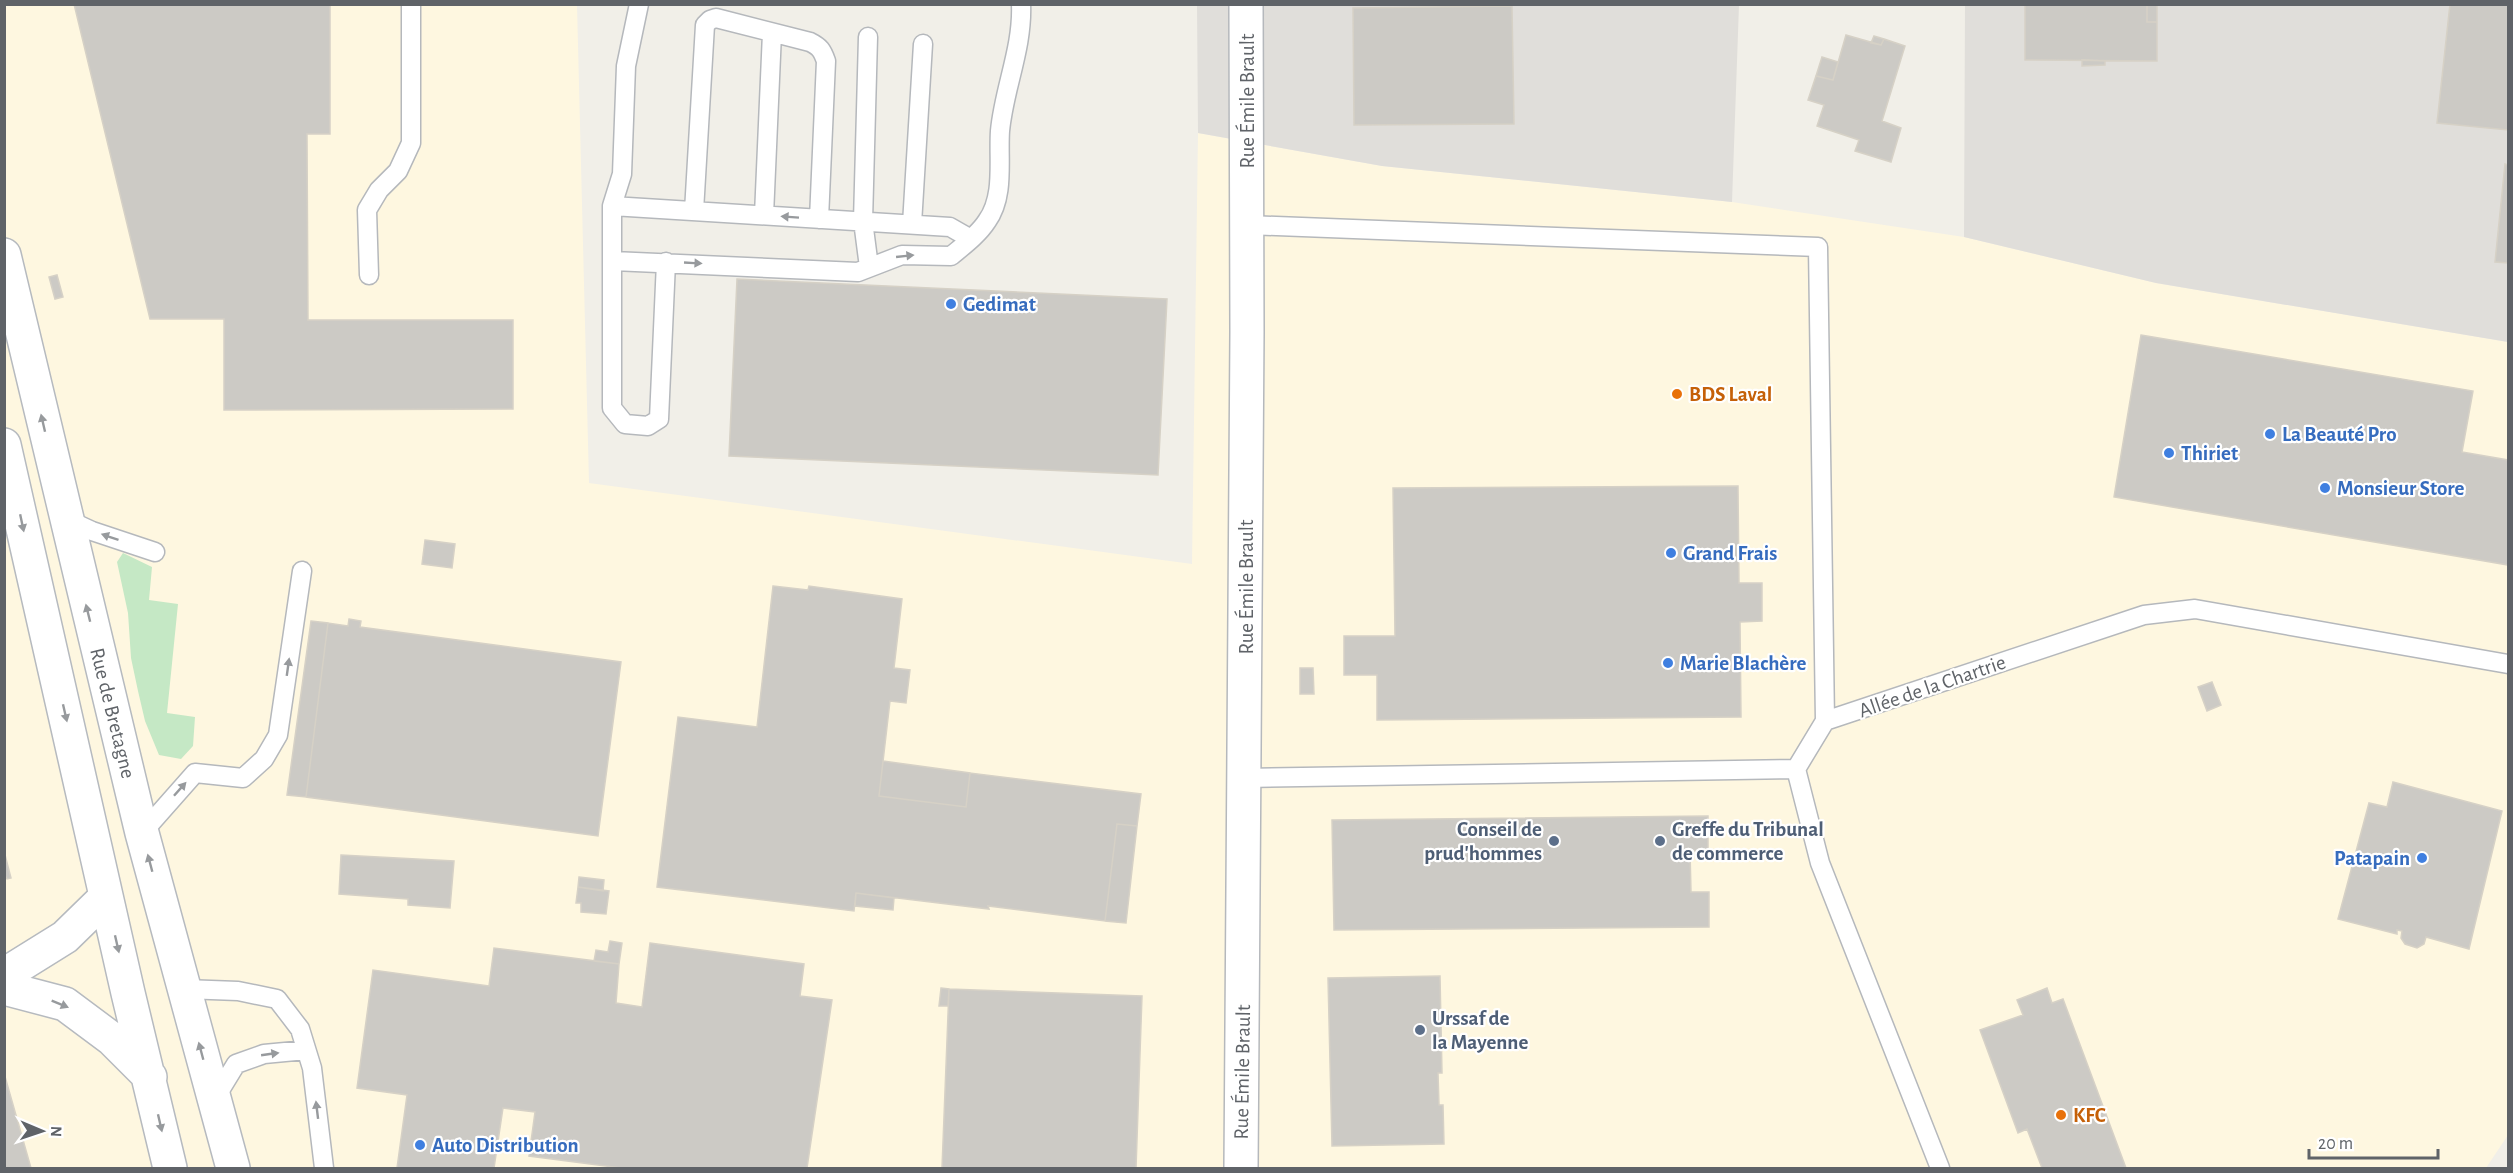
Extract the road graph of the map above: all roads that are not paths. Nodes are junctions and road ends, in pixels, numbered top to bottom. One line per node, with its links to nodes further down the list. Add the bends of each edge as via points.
1 (411, 4): 20 (lane, via 411,143 398,171 367,210)
2 (639, 4): 8 (lane, via 626,66 622,174)
3 (1021, 4): 15 (lane, via 1015,65 1004,102 998,194 988,221)
4 (1246, 4): 14 (main road, Rue Émile Brault)
5 (772, 33): 9 (lane, via 716,18 705,25); 10 (lane); 11 (lane, via 820,47 826,61)
6 (868, 37): 12 (lane)
7 (923, 44): 13 (lane)
8 (612, 206): 9 (lane); 17 (lane)
9 (694, 211): 10 (lane)
10 (764, 215): 11 (lane, one-way to 10)
11 (819, 219): 12 (lane)
12 (863, 221): 13 (lane); 19 (lane)
13 (912, 224): 15 (lane, via 950,227)
14 (1248, 225): 26 (lane, via 1818,247); 28 (main road, Rue Émile Brault)
15 (971, 239): 19 (lane, one-way to 15, via 902,255 951,256)
16 (4, 255): 22 (main road, Rue de Bretagne, one-way to 16)
17 (613, 261): 18 (lane); 18 (lane, via 612,408 625,424 642,426 659,419)
18 (666, 262): 19 (lane, one-way to 19, via 858,272)
19 (869, 267)
20 (369, 275)
21 (4, 445): 30 (main road, one-way to 30)
22 (66, 519): 23 (lane, one-way to 22); 29 (main road, Rue de Bretagne, one-way to 22)
23 (155, 552)
24 (302, 571): 29 (lane, one-way to 24, via 195,773 243,778 264,759 278,735)
25 (2508, 664): 26 (lane, Allée de la Chartrie, via 2195,609 2144,615)
26 (1825, 722): 27 (lane)
27 (1796, 769): 28 (lane); 41 (lane, via 1820,863)
28 (1245, 778): 40 (main road, Rue Émile Brault)
29 (142, 832): 33 (main road, Rue de Bretagne, one-way to 29)
30 (106, 897): 31 (main road, via 65,937); 35 (main road, one-way to 35)
31 (4, 975)
32 (4, 988): 35 (main road, one-way to 35, via 64,1005 112,1039)
33 (184, 989): 34 (lane, via 238,991 277,999 300,1029); 36 (main road, Rue de Bretagne, one-way to 33)
34 (306, 1050): 36 (lane, one-way to 34, via 236,1064 264,1054); 39 (lane, one-way to 34, via 312,1068)
35 (150, 1078): 37 (main road, one-way to 37)
36 (214, 1100): 38 (main road, Rue de Bretagne)
37 (171, 1168)
38 (233, 1168)
39 (324, 1168)
40 (1241, 1168)
41 (1940, 1168)

